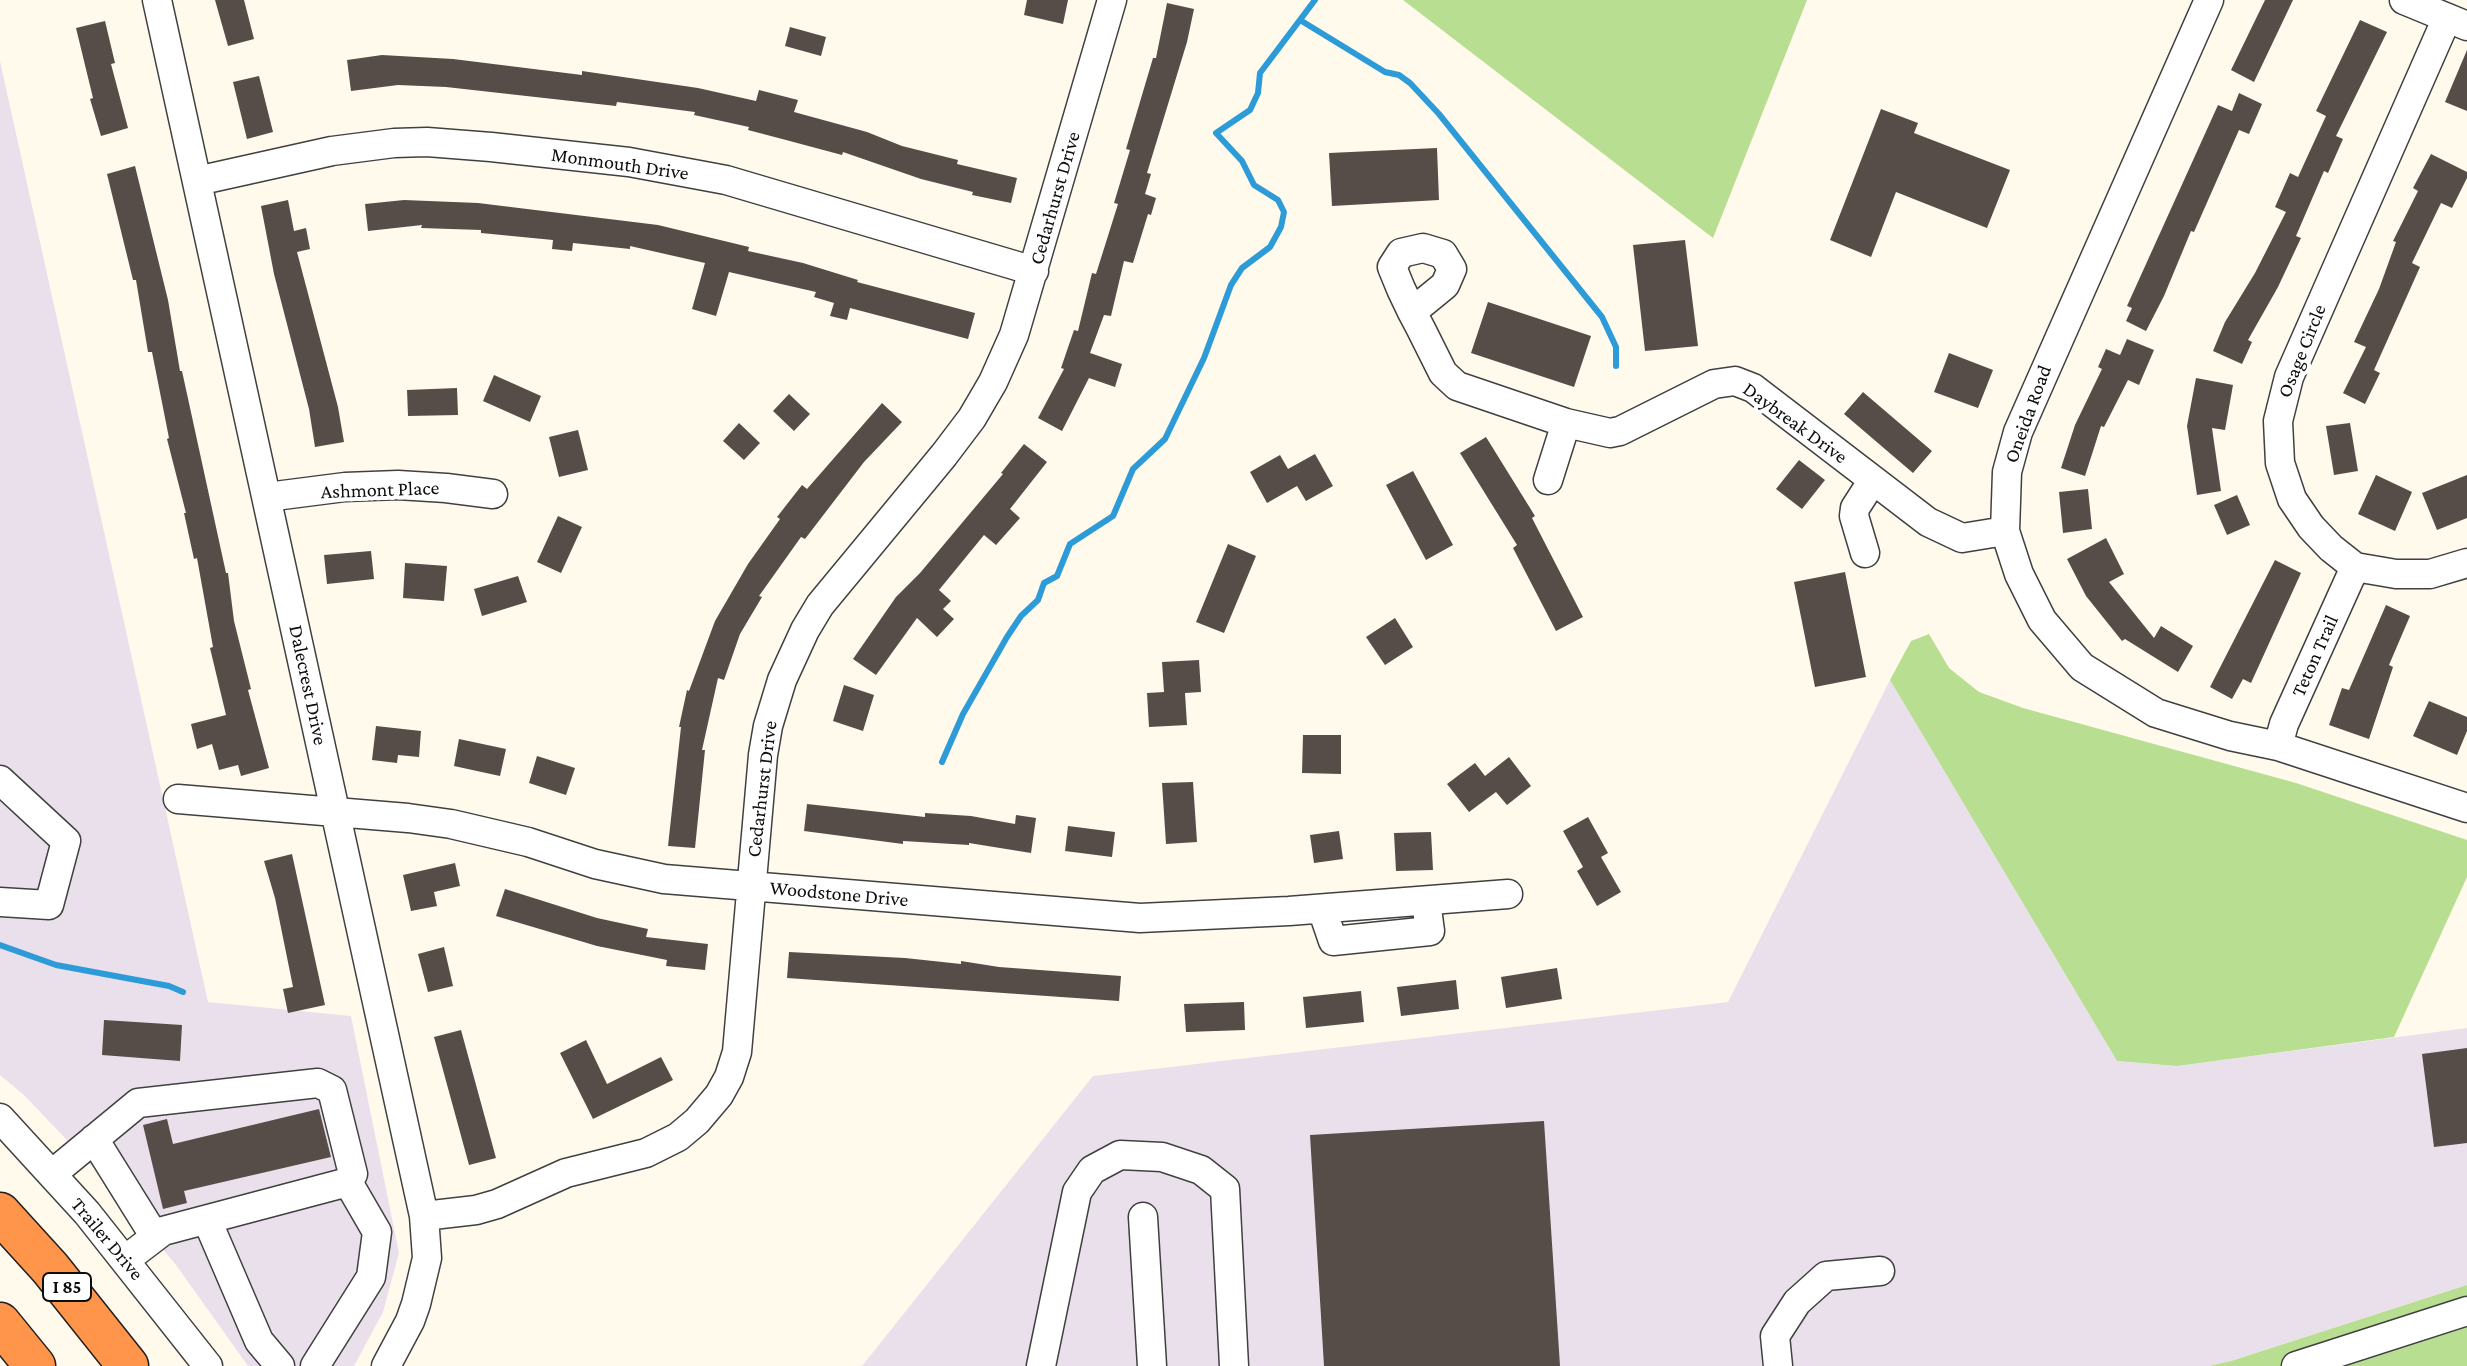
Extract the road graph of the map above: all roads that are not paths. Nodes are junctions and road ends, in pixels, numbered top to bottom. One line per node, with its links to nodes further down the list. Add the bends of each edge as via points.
1 (157, 0): 6 (street, Dalecrest Drive)
2 (1112, 0): 7 (street, Cedarhurst Drive)
3 (2209, 0): 14 (street, Oneida Road, via 2018,432 2007,472)
4 (2404, 0): 5 (street, Osage Circle)
5 (2457, 23): 17 (street, Osage Circle, via 2282,399 2280,463 2292,499 2311,527)
6 (197, 181): 7 (street, Monmouth Drive, via 394,143 614,160 726,180); 13 (street, Dalecrest Drive)
7 (1034, 271): 23 (street, Cedarhurst Drive, via 1014,335 972,418 838,580 792,655 768,726)
8 (1416, 321): 9 (street, Daybreak Drive, via 1450,382)
9 (1566, 423): 10 (street); 11 (street, Daybreak Drive, via 1620,431 1714,384 1735,381 1753,388)
10 (1548, 480)
11 (1873, 480): 14 (street, Daybreak Drive, via 1928,522 1962,538); 15 (street, via 1854,516)
12 (493, 494): 13 (street, Ashmont Place, via 398,485)
13 (267, 497): 22 (street, Dalecrest Drive)
14 (2005, 531): 18 (street, Oneida Road, via 2042,620 2082,667 2156,713)
15 (1865, 553)
16 (2467, 563): 17 (street, via 2430,574)
17 (2355, 567): 18 (street, Teton Trail)
18 (2278, 746): 21 (street, Oneida Road)
19 (0, 780): 25 (street, via 66,841 49,905)
20 (178, 799): 22 (street, Woodstone Drive)
21 (2467, 808)
22 (335, 812): 23 (street, Woodstone Drive, via 451,824 627,872); 31 (street, Dalecrest Drive)
23 (751, 887): 24 (street, Woodstone Drive, via 1140,918); 31 (street, Cedarhurst Drive, via 737,1052 719,1095 697,1121 646,1153 566,1173 476,1210)
24 (1508, 894)
25 (8, 902)
26 (0, 1118): 28 (street, Trailer Drive)
27 (94, 1139): 28 (street); 29 (street, via 138,1103 318,1083 332,1090 353,1174); 34 (street)
28 (52, 1174): 35 (street, Trailer Drive)
29 (348, 1182): 33 (street); 43 (street, via 377,1232 371,1277)
30 (0, 1213): 40 (highway, I 85)
31 (424, 1216): 44 (street, Dalecrest Drive, via 427,1258 416,1304)
32 (1143, 1217): 46 (street)
33 (207, 1220): 34 (street); 42 (street, via 259,1341)
34 (155, 1237): 35 (street)
35 (125, 1260): 41 (street, Trailer Drive)
36 (1880, 1271): 48 (street, via 1826,1276 1797,1302 1775,1336)
37 (2467, 1311): 49 (street)
38 (0, 1323): 39 (highway)
39 (35, 1366)
40 (128, 1366)
41 (208, 1366)
42 (280, 1366)
43 (315, 1366)
44 (386, 1366)
45 (1041, 1366): 47 (street, via 1077,1192 1092,1170 1120,1155 1175,1161 1201,1170 1225,1189)
46 (1152, 1366)
47 (1234, 1366)
48 (1778, 1366)
49 (2296, 1366)

